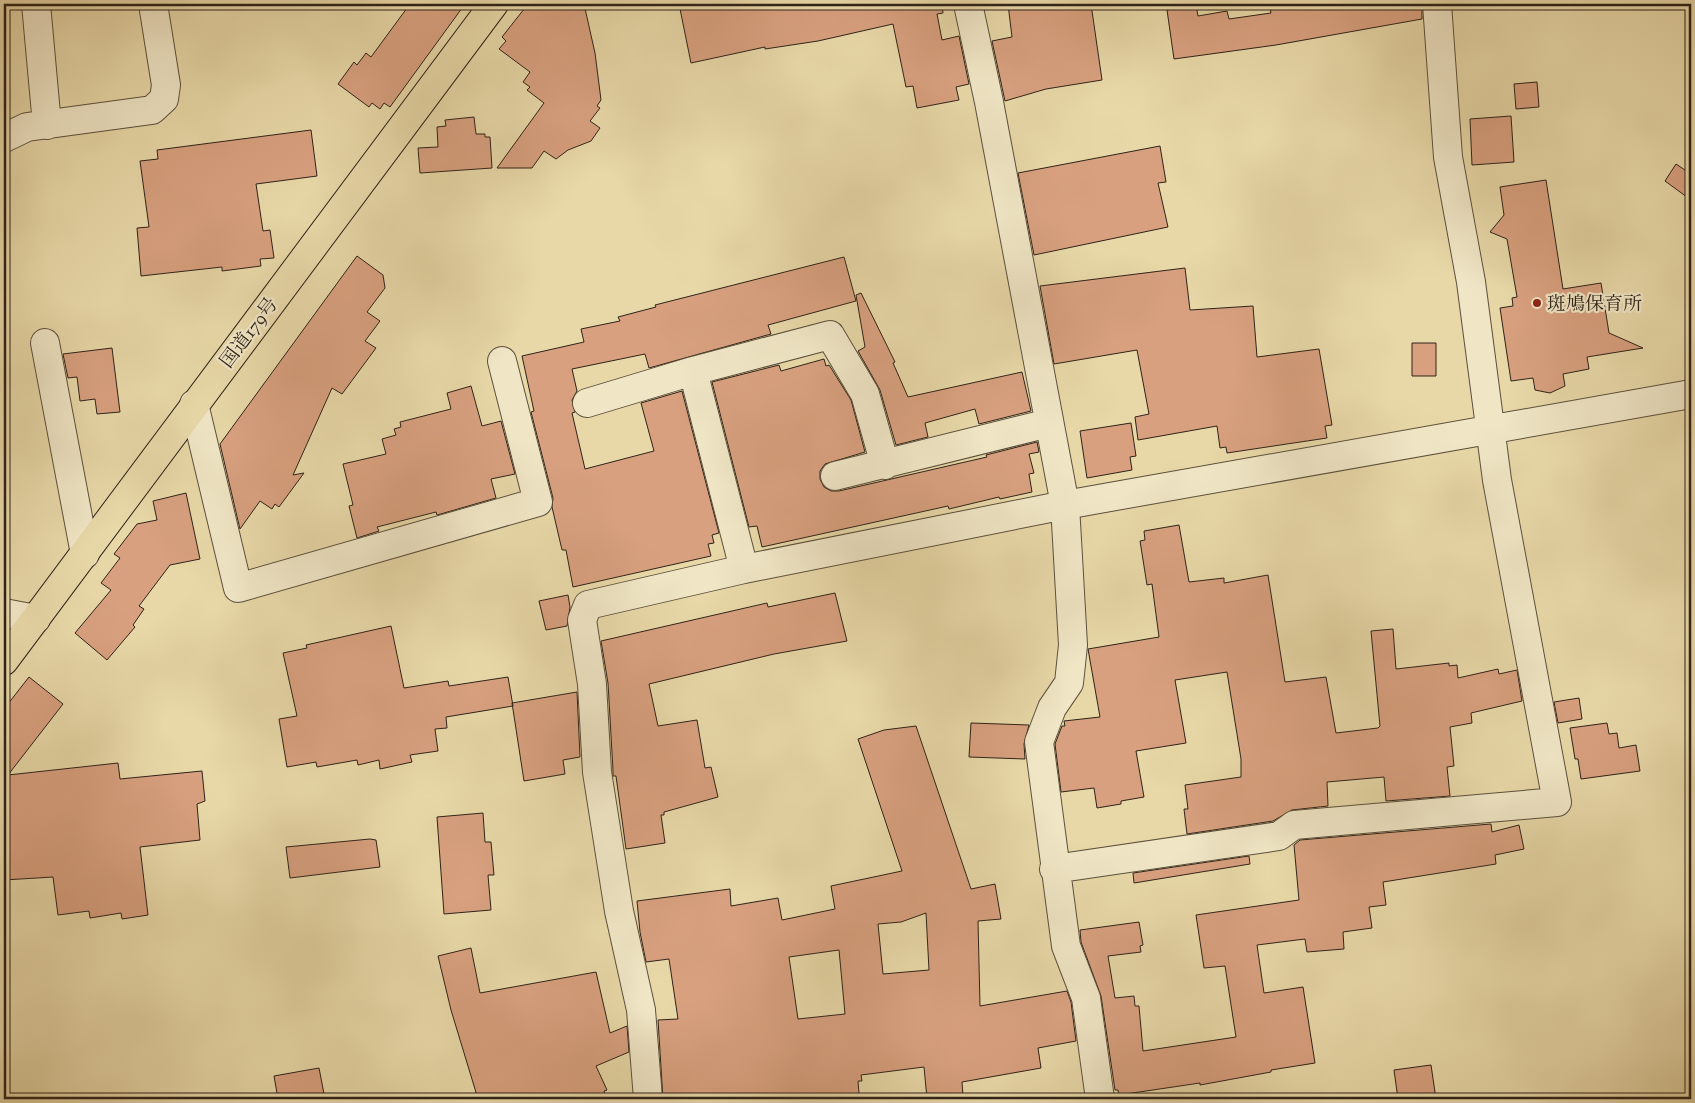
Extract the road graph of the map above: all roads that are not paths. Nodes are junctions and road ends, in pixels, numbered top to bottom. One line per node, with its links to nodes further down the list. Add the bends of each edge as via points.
1 (36, 4): 6 (street)
2 (153, 4): 6 (street, via 166,85 164,99 152,110)
3 (494, 4): 13 (highway, 国道179号)
4 (968, 4): 14 (street)
5 (1437, 4): 15 (street, via 1448,157 1471,282)
6 (48, 125): 7 (street, via 27,127)
7 (4, 138)
8 (46, 343): 19 (street)
9 (502, 361): 13 (street, via 538,502 238,588)
10 (693, 371): 12 (street); 16 (street, via 830,335 865,394); 20 (street)
11 (1691, 394): 15 (street)
12 (587, 403)
13 (194, 404): 19 (highway, 国道179号)
14 (1050, 423): 16 (street); 18 (street)
15 (1489, 430): 18 (street); 24 (street, via 1557,802 1294,825 1279,836)
16 (885, 465): 17 (street)
17 (835, 476)
18 (1066, 505): 20 (street); 24 (street, via 1073,646 1069,683 1052,708 1039,742)
19 (85, 554): 22 (highway, 国道179号)
20 (744, 570): 25 (street, via 588,605 582,620 592,684 597,772 619,911 641,1010)
21 (4, 613): 22 (street)
22 (36, 618): 23 (highway, 国道179号)
23 (4, 661)
24 (1054, 869): 26 (street, via 1066,946 1086,998)
25 (648, 1099)
26 (1100, 1099)

